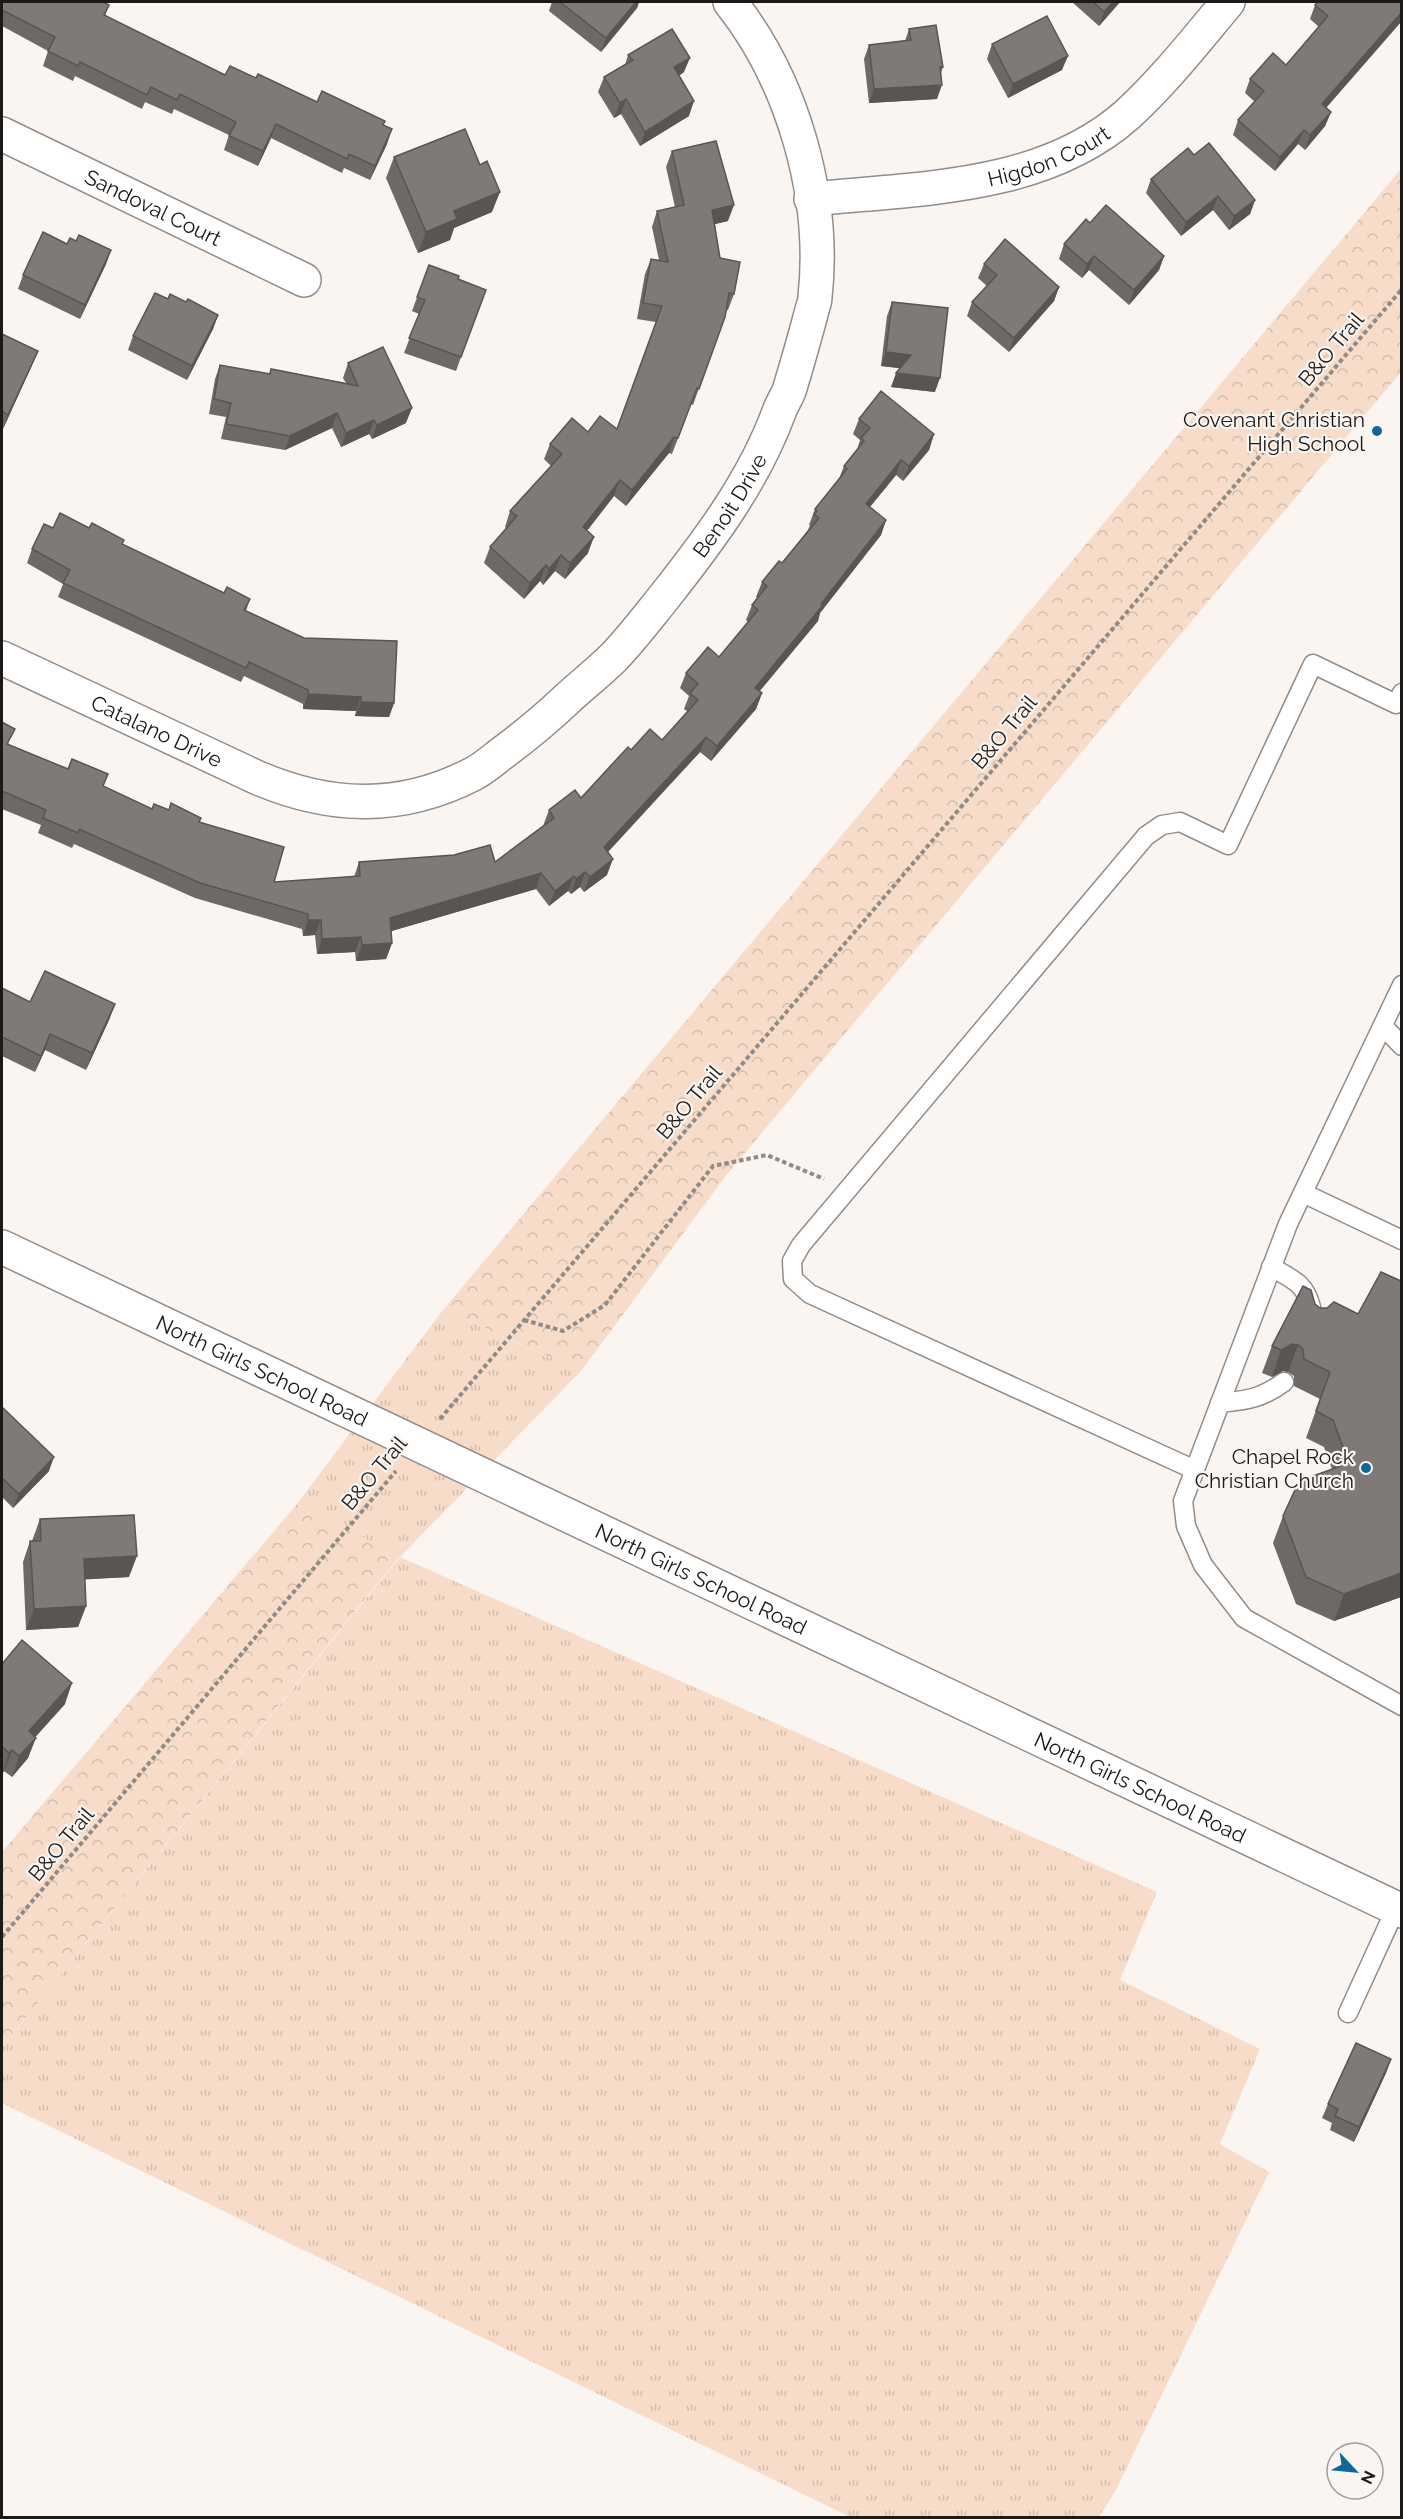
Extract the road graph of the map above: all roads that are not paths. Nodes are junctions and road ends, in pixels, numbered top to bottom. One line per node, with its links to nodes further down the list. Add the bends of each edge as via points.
1 (730, 2): 4 (street, Benoit Drive, via 757,41 785,99 811,183)
2 (1228, 2): 4 (street, Higdon Court, via 1127,115 1065,155 1026,170 978,181)
3 (2, 135): 5 (street, Sandoval Court)
4 (811, 199): 8 (street, Benoit Drive, via 816,234 815,300 787,395 753,470 726,514 655,609 593,678 475,774 406,798 362,802)
5 (304, 280)
6 (2, 658): 8 (street, Catalano Drive, via 258,778)
7 (1401, 693): 19 (lane, via 1396,704 1312,664 1228,844 1180,822 1162,825 1146,836 792,1260 793,1279 810,1294)
8 (313, 797)
9 (1401, 986): 10 (lane)
10 (1383, 1026): 11 (lane); 12 (lane)
11 (1401, 1046)
12 (1302, 1193): 13 (lane); 15 (lane)
13 (1401, 1240)
14 (2, 1247): 21 (street, North Girls School Road)
15 (1271, 1267): 16 (lane, via 1306,1290); 18 (lane)
16 (1314, 1324)
17 (1284, 1382): 18 (lane, via 1254,1399)
18 (1220, 1403): 19 (lane)
19 (1195, 1470): 20 (lane, via 1183,1501 1186,1526 1203,1565 1244,1618)
20 (1401, 1706)
21 (1399, 1909): 22 (lane)
22 (1348, 2013)

